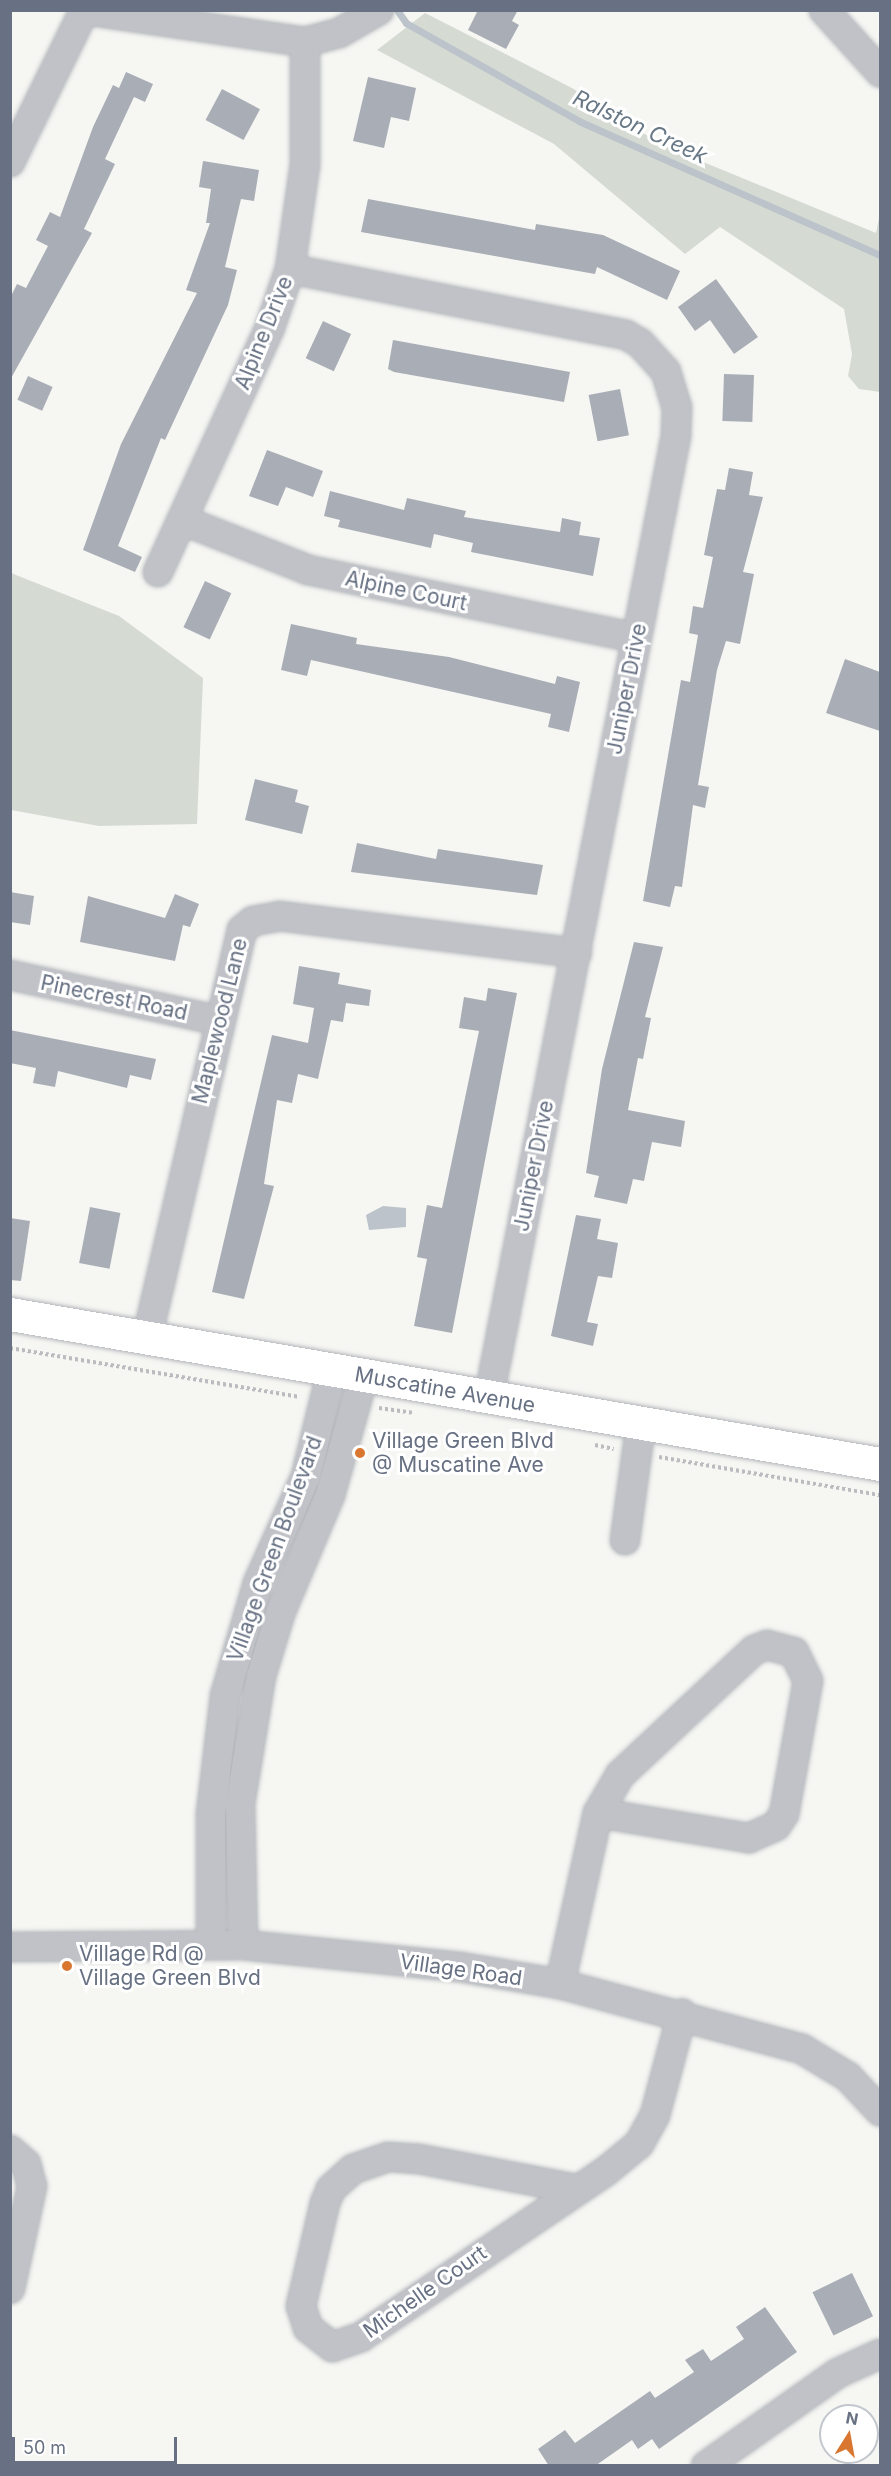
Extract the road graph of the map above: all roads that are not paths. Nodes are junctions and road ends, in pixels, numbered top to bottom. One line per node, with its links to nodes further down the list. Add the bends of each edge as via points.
1 (84, 10): 4 (street); 6 (street)
2 (824, 10): 5 (street)
3 (374, 15): 4 (street)
4 (305, 42): 7 (street, Alpine Drive, via 305,165)
5 (880, 72)
6 (10, 162)
7 (290, 269): 8 (street, Alpine Drive, via 270,327); 10 (street, Juniper Drive, via 608,330 640,343 655,358 672,390 678,422)
8 (182, 520): 9 (street, Alpine Drive); 10 (street, Alpine Court, via 319,572)
9 (158, 572)
10 (636, 638): 11 (street, Juniper Drive)
11 (577, 953): 13 (street, Maplewood Lane, via 265,917 253,921 237,940); 18 (street, Juniper Drive)
12 (10, 975): 13 (street, Pinecrest Road)
13 (217, 1020): 15 (street, Maplewood Lane)
14 (10, 1314): 15 (main road, Muscatine Avenue)
15 (147, 1338): 16 (main road, Muscatine Avenue)
16 (329, 1385): 17 (main road, Muscatine Avenue); 23 (street, Village Green Boulevard, via 306,1476 240,1634 225,1696 211,1814)
17 (361, 1390): 18 (main road, Muscatine Avenue); 24 (street, Village Green Boulevard, via 261,1676 240,1804)
18 (489, 1397): 19 (main road, Muscatine Avenue)
19 (639, 1438): 20 (main road, Muscatine Avenue); 21 (street)
20 (880, 1464)
21 (625, 1540)
22 (598, 1813): 22 (street, via 749,1838 776,1826 784,1814 808,1681 799,1656 779,1645 754,1650 621,1775); 26 (street)
23 (211, 1944): 24 (street, Village Road); 25 (street, Village Road)
24 (243, 1945): 26 (street, Village Road, via 460,1967)
25 (10, 1947)
26 (560, 1984): 27 (street, Village Road)
27 (682, 2013): 28 (street, Village Road, via 802,2049 848,2077); 30 (street, Michelle Court, via 646,2136)
28 (880, 2111)
29 (10, 2150): 31 (street, via 26,2164 32,2186)
30 (576, 2189): 30 (street, Michelle Court, via 418,2159 388,2157 353,2169 331,2189 325,2203 301,2306 308,2328 332,2347 361,2337)
31 (10, 2289)
32 (880, 2354): 33 (street, via 838,2373)
33 (706, 2466)

